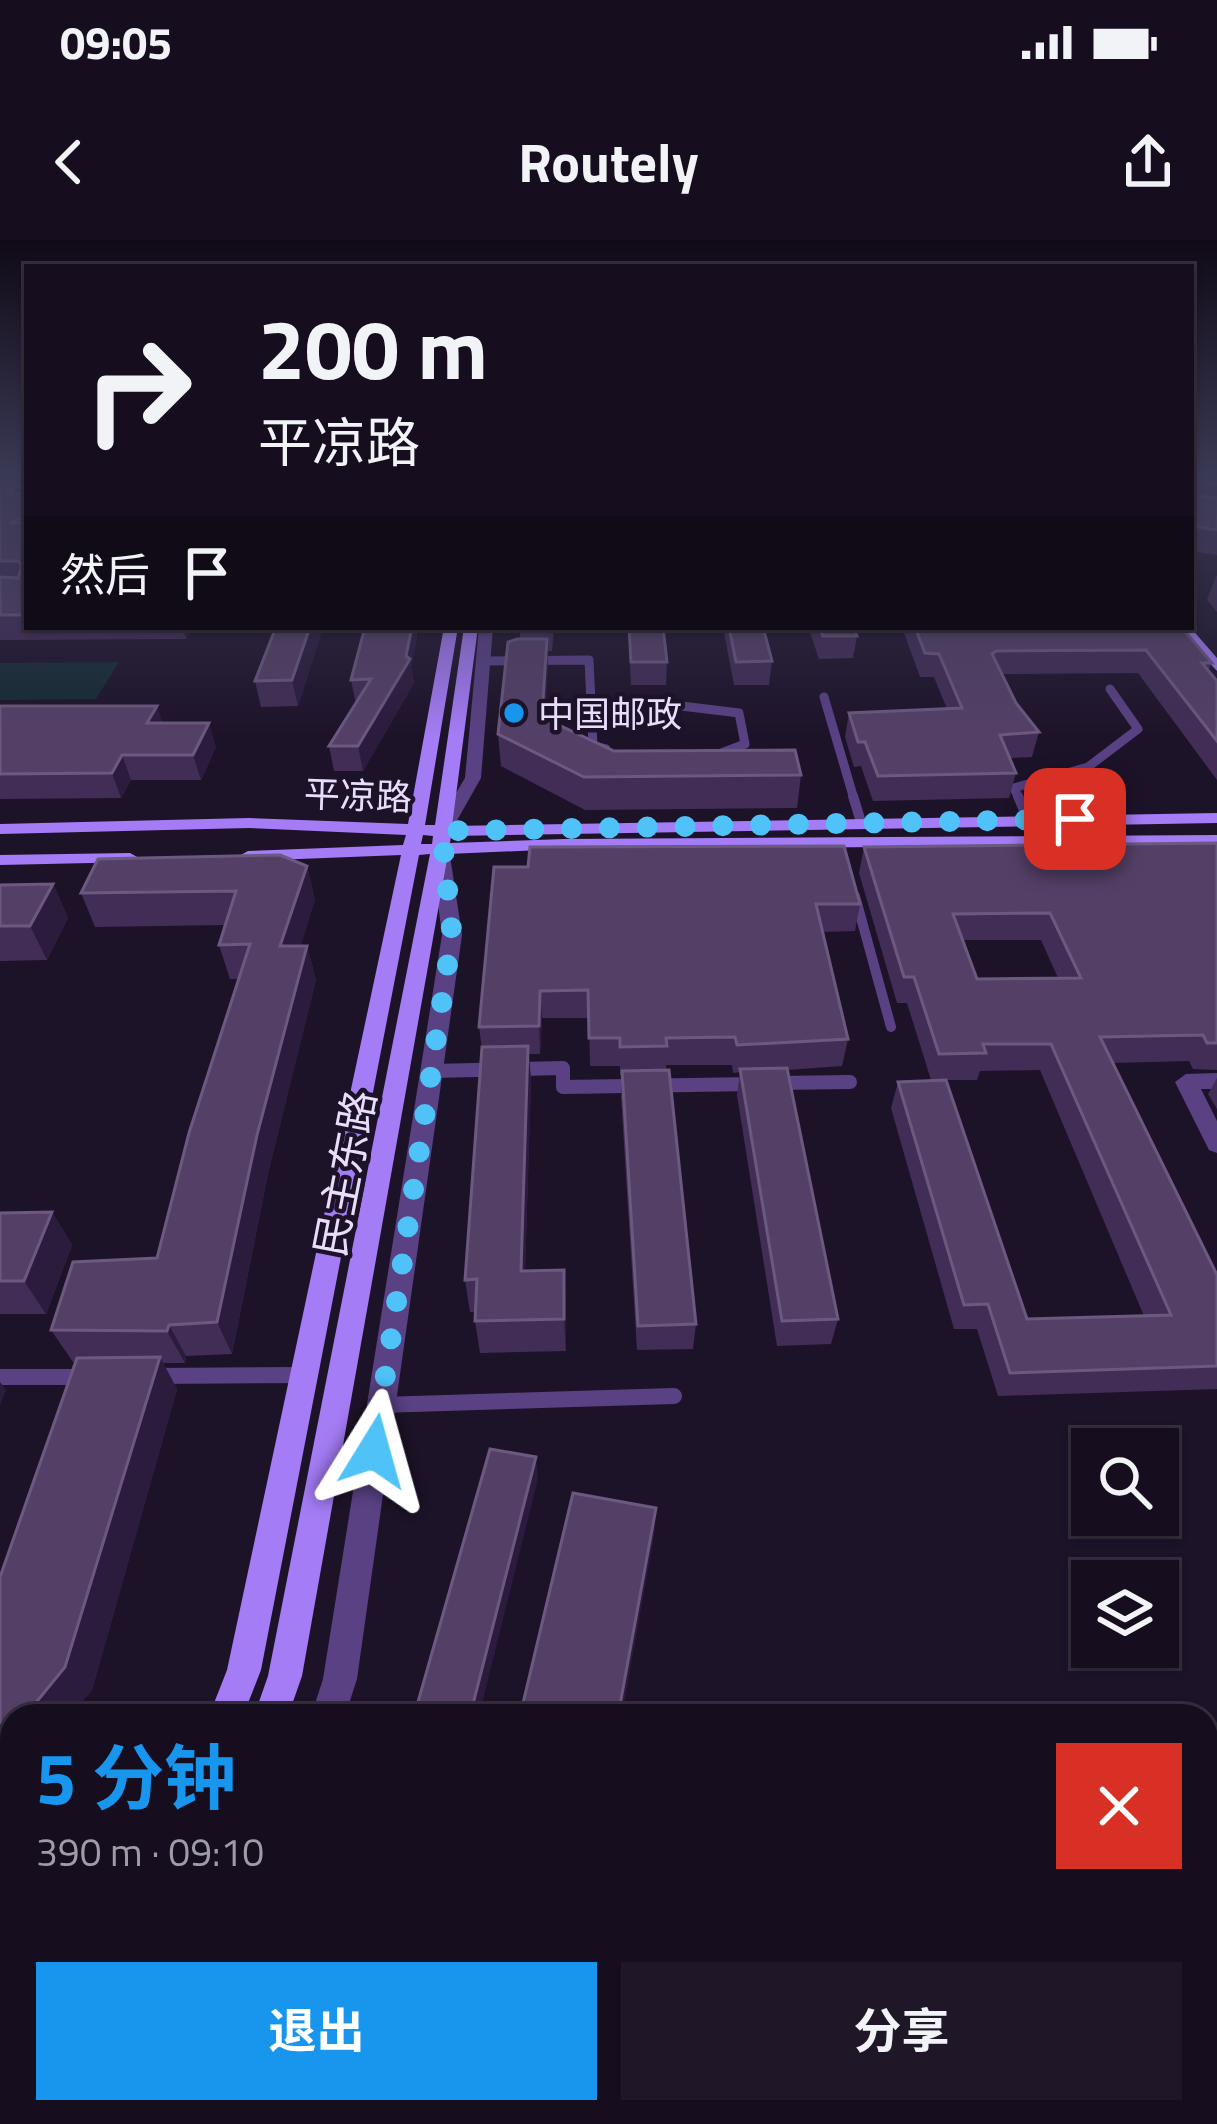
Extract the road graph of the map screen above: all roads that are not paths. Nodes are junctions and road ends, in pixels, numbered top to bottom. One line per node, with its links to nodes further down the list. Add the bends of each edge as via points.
1 (450, 630): 18 (main road, 民主东路)
2 (471, 630): 16 (main road, 民主东路)
3 (486, 630): 5 (street, 民主东路)
4 (1186, 630): 6 (main road)
5 (483, 662): 9 (lane, via 589,660); 16 (street, 民主东路, via 473,778)
6 (1217, 667)
7 (1110, 689): 13 (lane, via 1138,730 1088,767 1014,788)
8 (824, 697): 14 (lane)
9 (591, 715): 10 (lane, via 593,746); 11 (lane, via 699,703 739,713 746,743)
10 (626, 754)
11 (707, 758)
12 (1217, 818): 13 (main road, 平凉路)
13 (1028, 820): 14 (main road, 平凉路)
14 (861, 822): 16 (main road, 平凉路)
15 (0, 830): 18 (main road, 平凉路, via 249,823)
16 (441, 840): 18 (main road, 平凉路); 19 (main road, 平凉路); 26 (street, 民主东路, via 452,935); 37 (main road, 民主东路)
17 (1217, 840): 19 (main road, 平凉路)
18 (412, 841): 20 (main road, 平凉路); 30 (main road, 民主东路)
19 (841, 845): 23 (lane)
20 (227, 856)
21 (159, 858): 22 (main road)
22 (0, 860)
23 (847, 868)
24 (854, 890): 25 (lane)
25 (891, 1027)
26 (430, 1070): 28 (lane, via 562,1068 562,1087); 35 (street, 民主东路)
27 (1217, 1081): 29 (street, via 1186,1082)
28 (850, 1082)
29 (1217, 1144)
30 (304, 1375): 32 (lane); 36 (main road, 民主东路)
31 (117, 1376): 33 (lane)
32 (140, 1376)
33 (0, 1377)
34 (674, 1396): 35 (lane)
35 (380, 1405): 38 (street, 民主东路)
36 (231, 1704)
37 (275, 1704)
38 (332, 1704)

